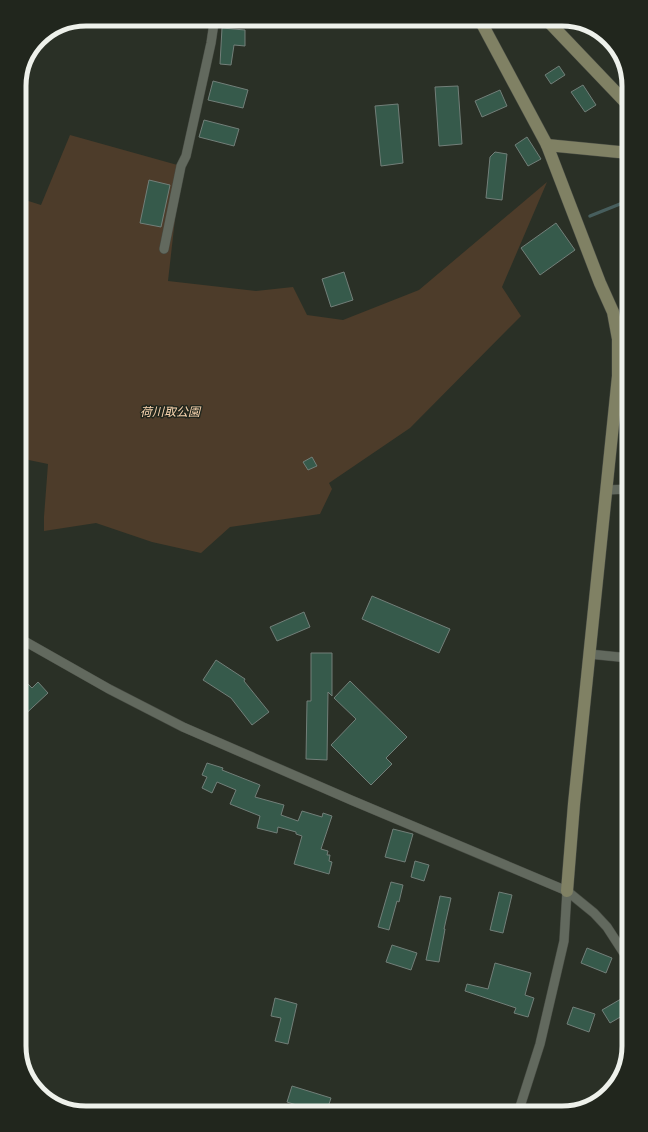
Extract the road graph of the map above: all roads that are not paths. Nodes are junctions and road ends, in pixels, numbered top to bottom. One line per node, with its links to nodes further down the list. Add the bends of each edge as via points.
1 (213, 26): 7 (street)
2 (483, 26): 5 (street)
3 (553, 26): 4 (street)
4 (622, 99)
5 (547, 146): 6 (street); 9 (street, via 613,312 618,339 618,376)
6 (622, 152)
7 (164, 249)
8 (622, 489): 9 (street)
9 (606, 490): 11 (street)
10 (26, 642): 13 (street, via 183,727)
11 (589, 654): 12 (street); 13 (street)
12 (622, 657)
13 (567, 891): 14 (street, via 594,913); 15 (street, via 564,941 540,1044)
14 (622, 950)
15 (520, 1106)

